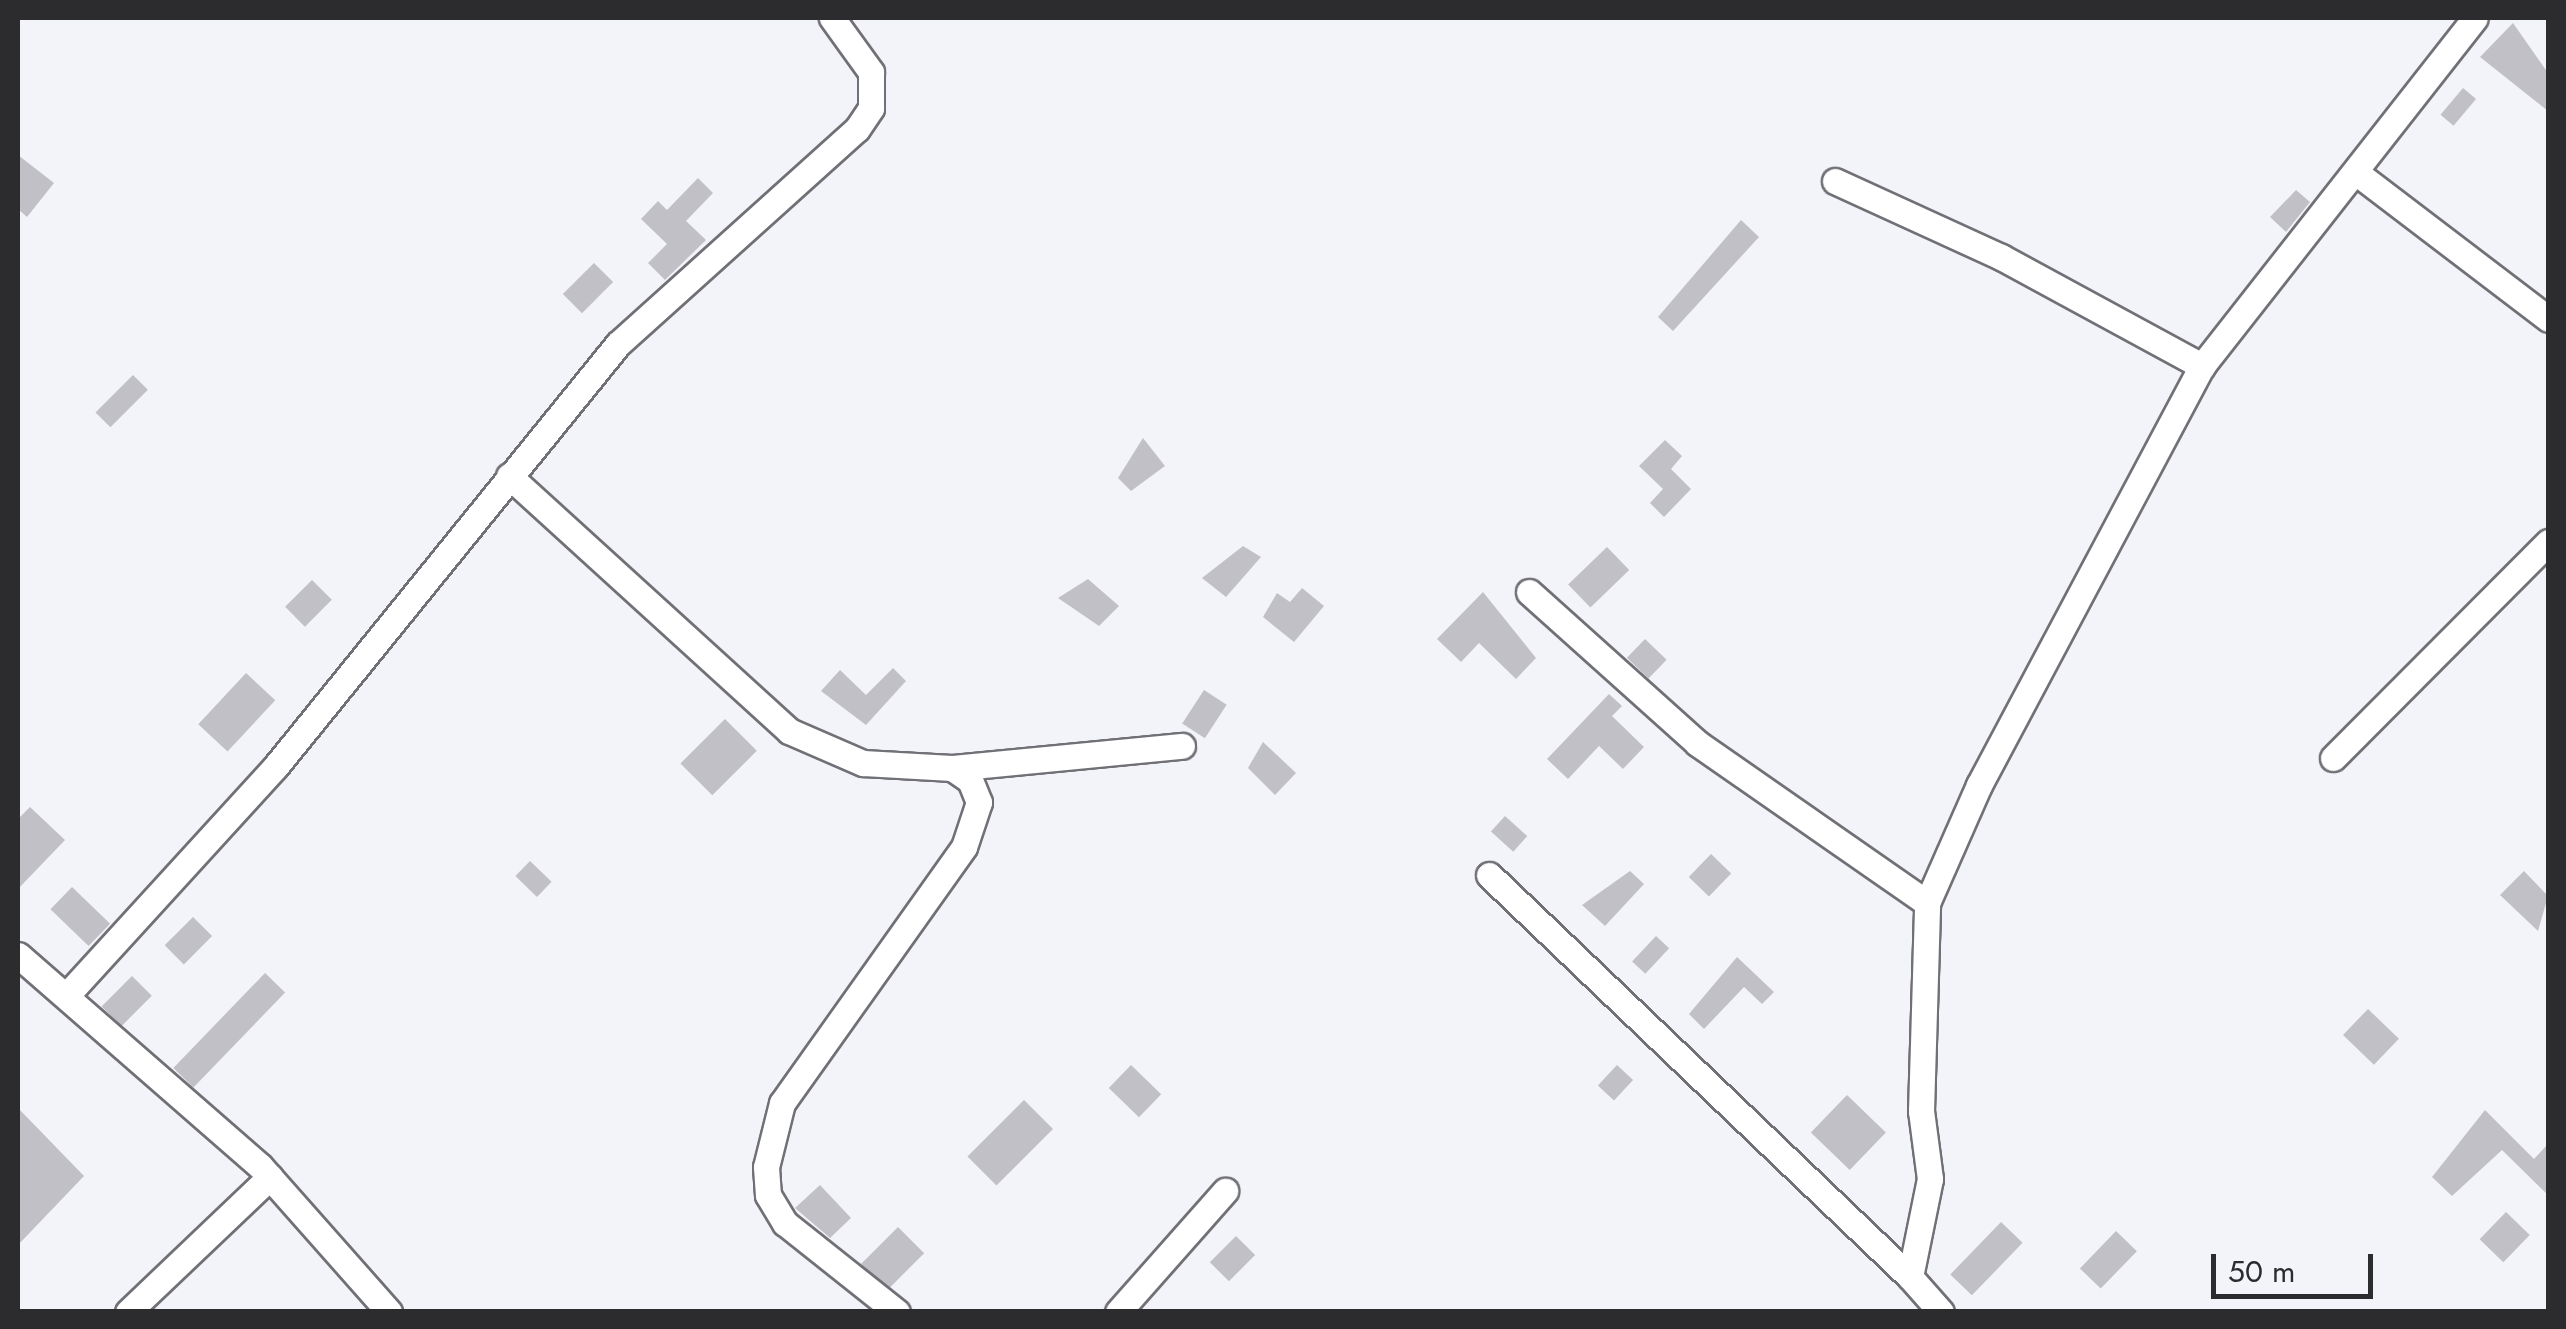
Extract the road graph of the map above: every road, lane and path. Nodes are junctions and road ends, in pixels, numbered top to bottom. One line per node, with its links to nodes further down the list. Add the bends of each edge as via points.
1 (2475, 18): 3 (street)
2 (846, 22): 7 (street, via 874,90 857,128 618,344)
3 (2358, 174): 5 (street); 6 (street)
4 (1835, 182): 6 (street, via 2001,257)
5 (2548, 319)
6 (2202, 366): 14 (street, via 1979,785)
7 (509, 476): 12 (street, via 789,731 863,763); 16 (street, via 276,766)
8 (2548, 542): 11 (street)
9 (1529, 592): 14 (street, via 1697,742)
10 (1182, 746): 12 (street)
11 (2333, 758)
12 (952, 768): 22 (street, via 970,780 976,824 782,1103 766,1167 768,1194 785,1223)
13 (1489, 875): 19 (street)
14 (1926, 904): 19 (street, via 1921,1110 1930,1179)
15 (18, 955): 16 (street)
16 (66, 996): 17 (street)
17 (270, 1177): 20 (street); 21 (street)
18 (1225, 1190): 23 (street)
19 (1910, 1277): 24 (street)
20 (128, 1312)
21 (389, 1312)
22 (897, 1312)
23 (1118, 1312)
24 (1941, 1312)

